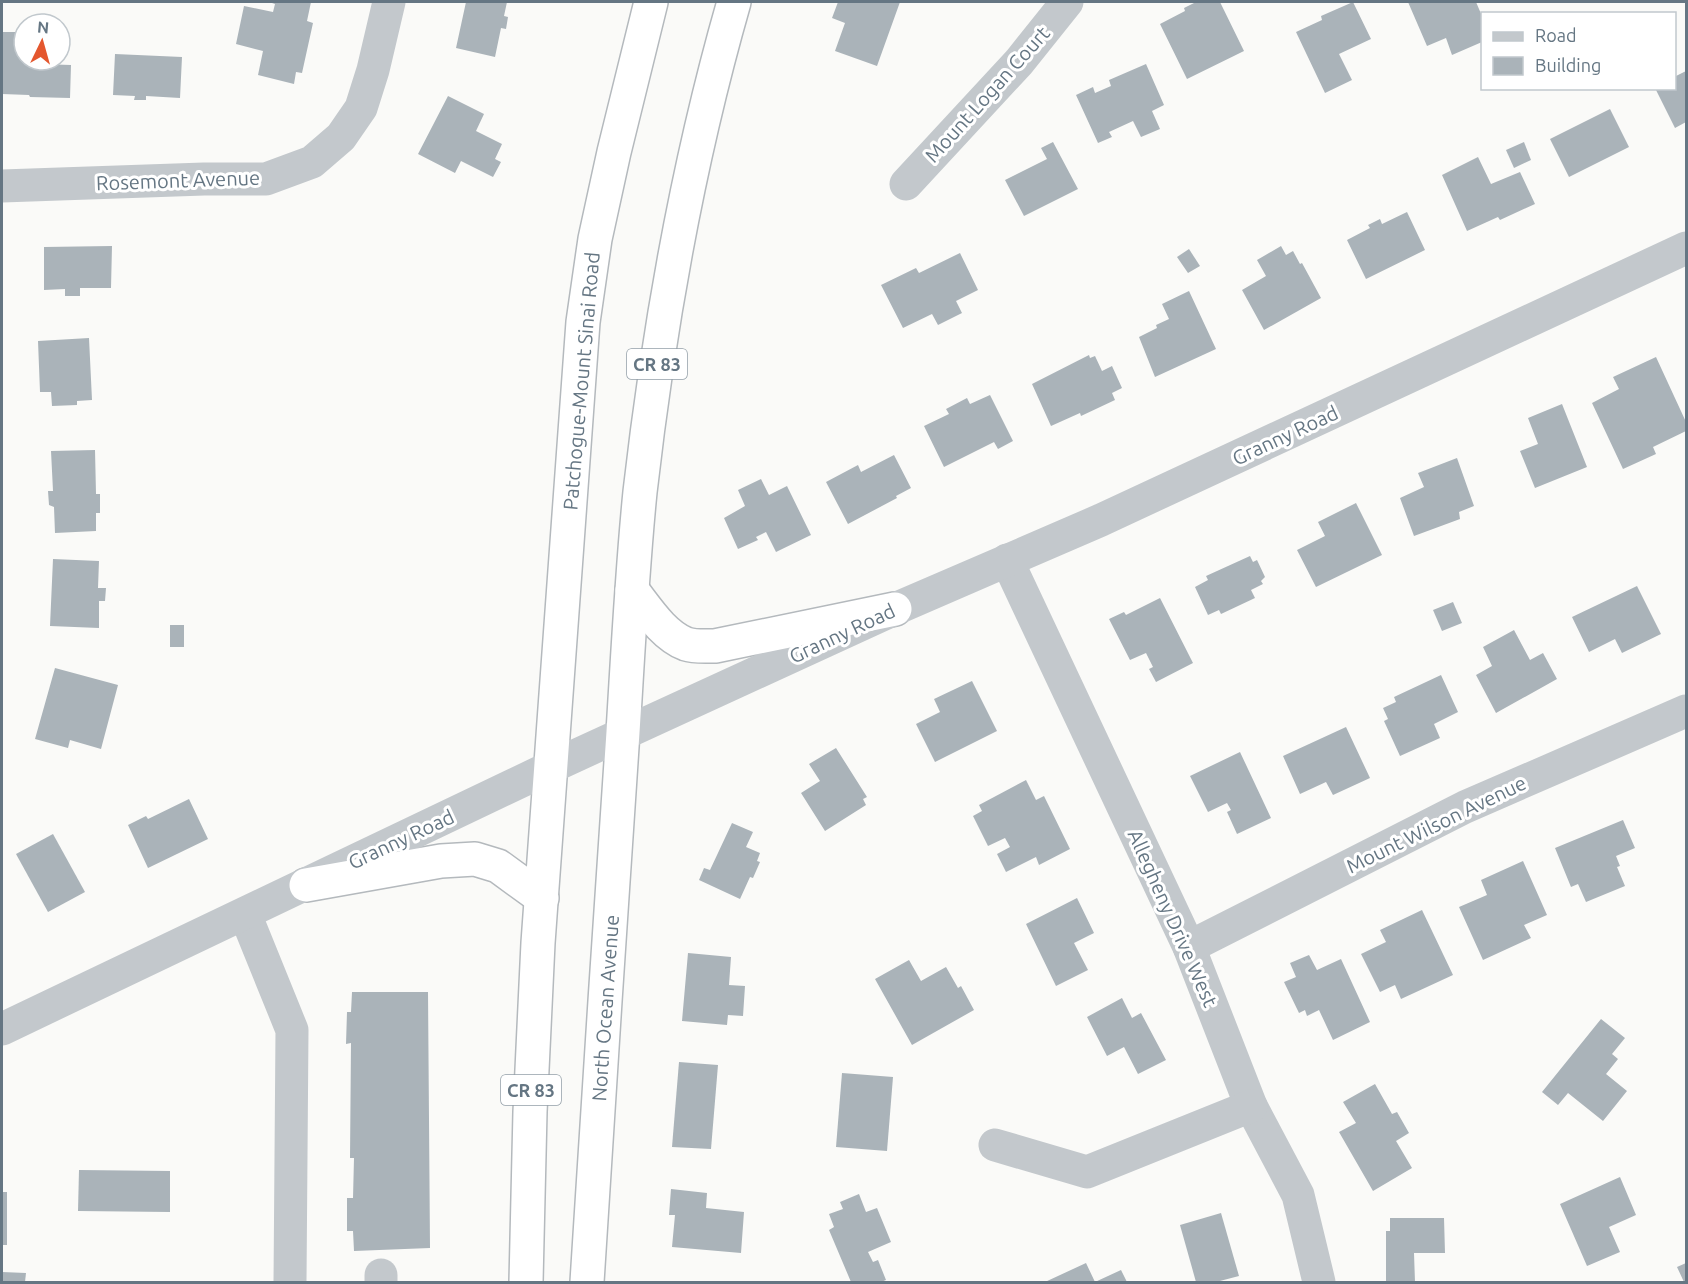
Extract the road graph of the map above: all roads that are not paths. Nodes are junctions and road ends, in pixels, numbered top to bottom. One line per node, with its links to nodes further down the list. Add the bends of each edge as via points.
1 (389, 2): 6 (street, Rosemont Avenue, via 361,108 340,137 312,162 266,179)
2 (651, 2): 13 (highway, Patchogue-Mount Sinai Road / CR 83, via 597,228 583,322)
3 (734, 2): 9 (highway, CR 83, via 697,146 670,274 645,451)
4 (1067, 2): 5 (street, Mount Logan Court, via 1019,62)
5 (906, 184)
6 (2, 186)
7 (1686, 248): 8 (street, Granny Road)
8 (1007, 560): 10 (street, Granny Road); 17 (street, Allegheny Drive West)
9 (632, 590): 10 (highway, via 672,636 700,646); 12 (highway, CR 83)
10 (895, 609): 12 (street, Granny Road)
11 (1686, 711): 17 (street, Mount Wilson Avenue, via 1465,807)
12 (623, 734): 13 (street, Granny Road); 23 (highway, North Ocean Avenue / CR 83)
13 (551, 767): 14 (street, Granny Road); 15 (highway, CR 83)
14 (306, 885): 15 (highway, via 475,859 498,866); 16 (street, Granny Road)
15 (542, 898): 22 (highway, CR 83, via 530,1112)
16 (245, 914): 18 (street, Granny Road); 21 (street, via 292,1030)
17 (1189, 947): 19 (street, Allegheny Drive West)
18 (5, 1018)
19 (1251, 1106): 20 (street, via 1086,1172); 24 (street, Allegheny Drive West, via 1298,1195)
20 (995, 1145)
21 (290, 1282)
22 (526, 1282)
23 (587, 1282)
24 (1319, 1282)

